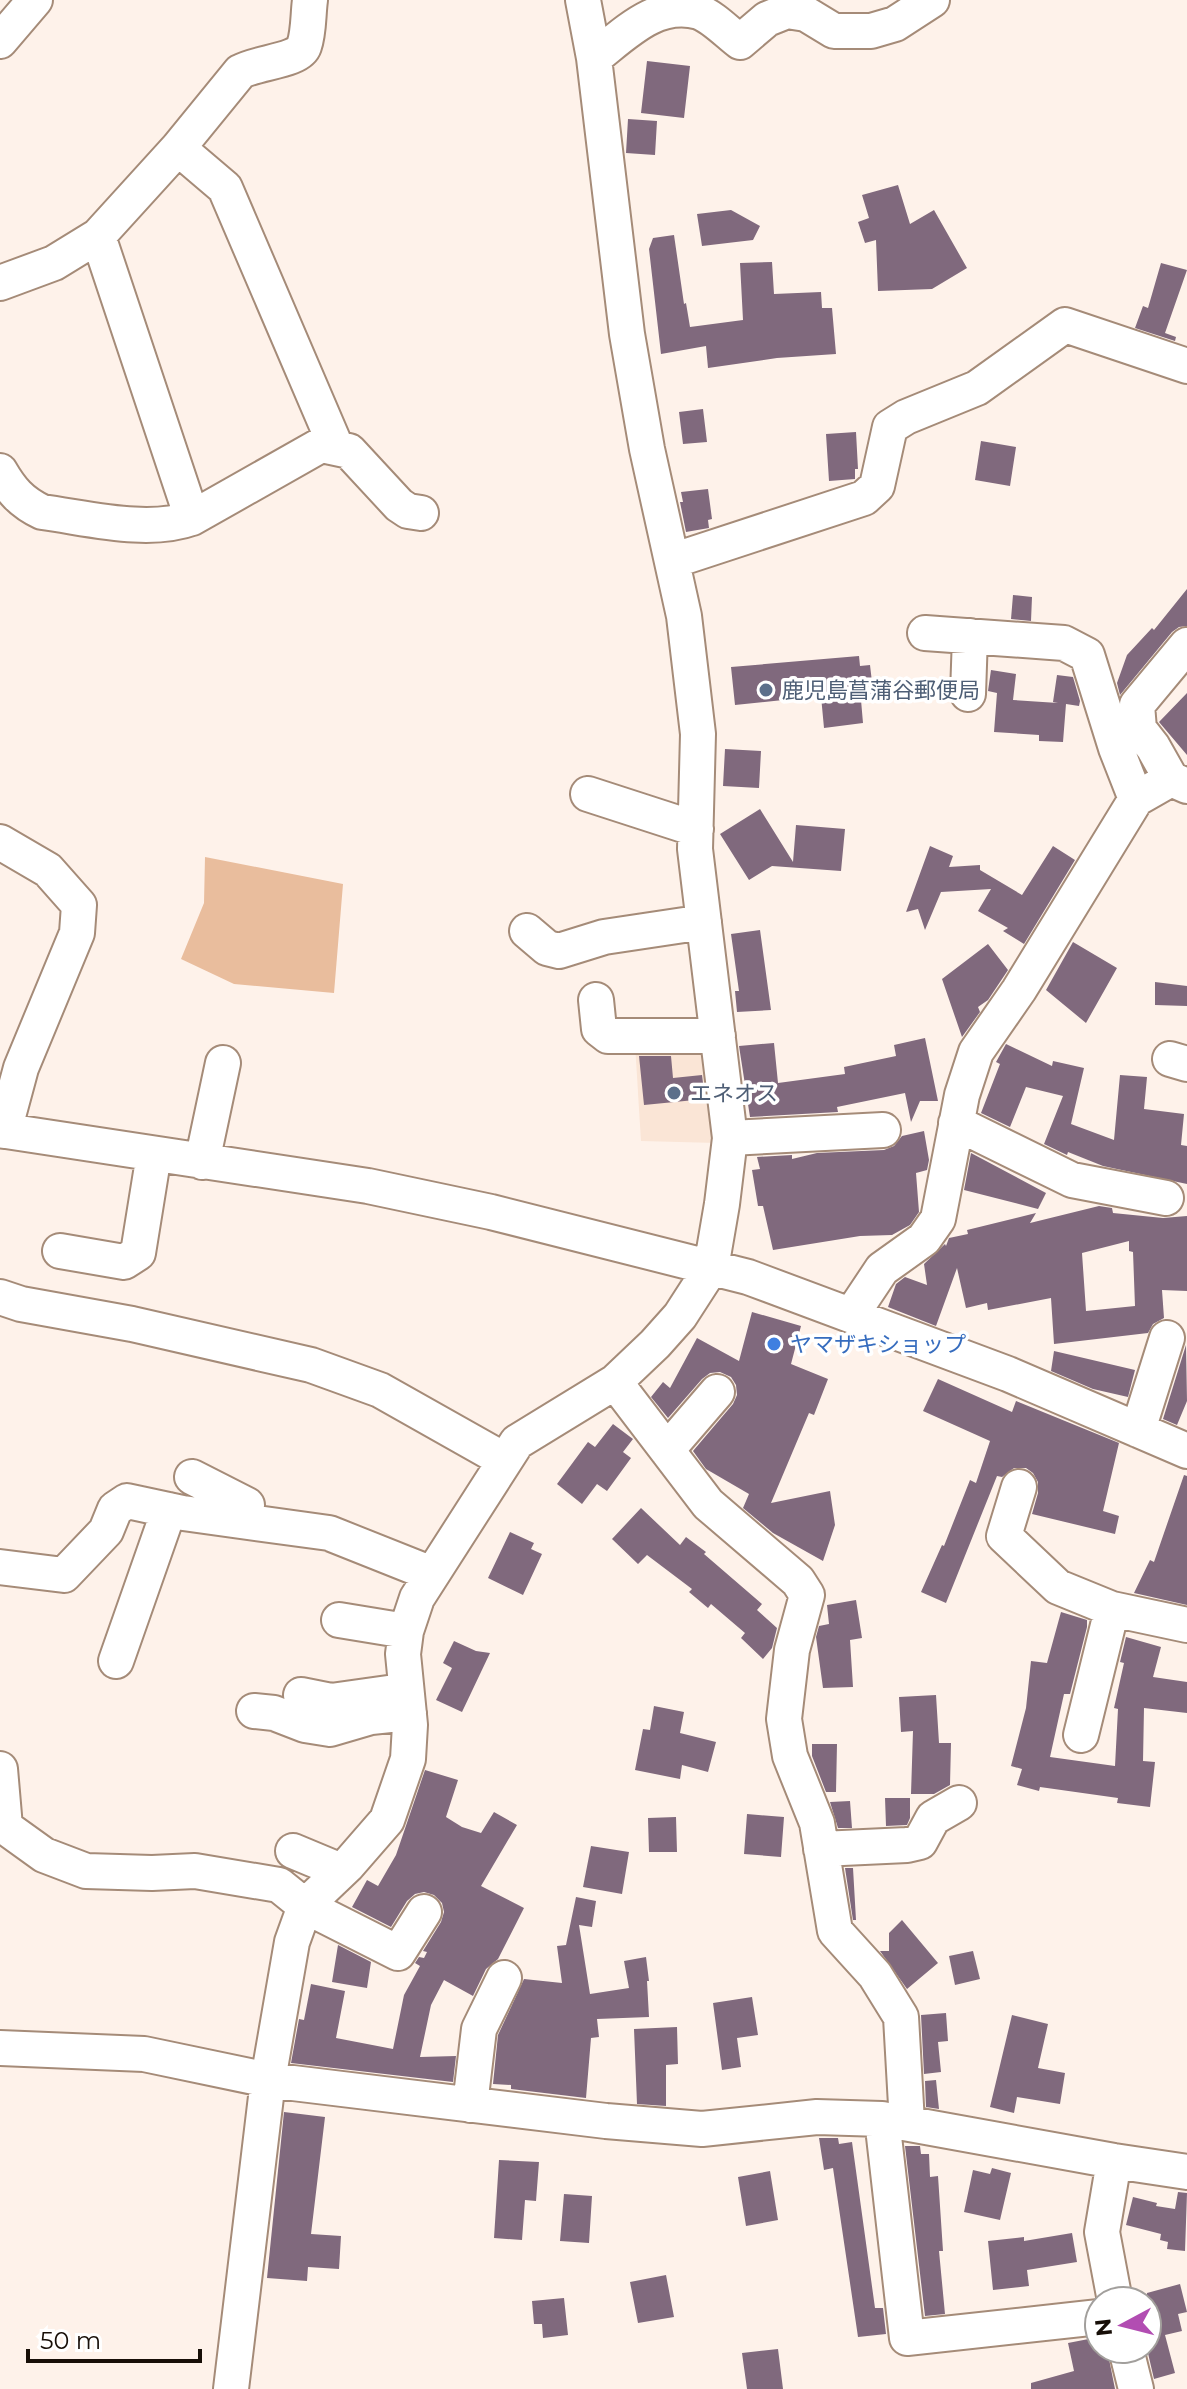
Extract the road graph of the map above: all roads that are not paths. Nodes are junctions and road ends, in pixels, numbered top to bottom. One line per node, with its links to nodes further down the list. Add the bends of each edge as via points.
1 (35, 0): 5 (street)
2 (310, 0): 7 (street, via 304,48 296,57 253,64 240,72)
3 (583, 0): 6 (street)
4 (932, 0): 6 (street, via 895,24 871,31 834,31 806,14 787,11 767,19 740,42 701,12 673,8 655,12)
5 (0, 41)
6 (594, 58): 15 (street, via 627,334)
7 (178, 148): 8 (street); 11 (street, via 225,188)
8 (98, 236): 9 (street, via 54,263); 14 (street)
9 (0, 283)
10 (1187, 366): 15 (street, via 1065,325 977,388 890,427 877,486 864,498)
11 (336, 447): 13 (street, via 349,451 399,505); 14 (street, via 321,445)
12 (0, 471): 14 (street, via 26,505 42,512 154,526)
13 (421, 513)
14 (192, 518)
15 (672, 561): 23 (street, via 698,734)
16 (925, 633): 17 (street)
17 (970, 636): 19 (street); 22 (street, via 1064,643 1087,655)
18 (1187, 645): 20 (street, via 1137,705 1139,729)
19 (968, 694)
20 (1179, 782): 22 (street)
21 (588, 794): 23 (street)
22 (1136, 799): 30 (street, via 976,1052)
23 (696, 829): 25 (street)
24 (0, 842): 31 (street, via 48,870 79,905 77,933 21,1068)
25 (704, 922): 26 (street, via 604,937 559,951); 28 (street)
26 (527, 931)
27 (596, 1000): 28 (street, via 599,1029 608,1036)
28 (718, 1036): 33 (street)
29 (223, 1063): 35 (street)
30 (956, 1123): 36 (street, via 1072,1180); 40 (street, via 938,1219 924,1239 882,1269)
31 (2, 1130): 34 (street)
32 (883, 1130): 33 (street)
33 (730, 1138): 38 (street)
34 (154, 1154): 35 (street); 37 (street, via 138,1253 124,1262)
35 (202, 1162): 38 (street, via 384,1189)
36 (1166, 1198)
37 (60, 1251)
38 (711, 1268): 40 (street); 42 (street, via 680,1316)
39 (0, 1297): 47 (street, via 311,1365 380,1390)
40 (852, 1314): 44 (street)
41 (1167, 1338): 44 (street)
42 (615, 1382): 45 (street); 47 (street, via 517,1442)
43 (717, 1392): 45 (street)
44 (1138, 1430): 46 (street)
45 (667, 1450): 65 (street, via 708,1504 798,1581 807,1595 792,1650 784,1719 790,1756 817,1823)
46 (1187, 1451)
47 (504, 1460): 53 (street)
48 (192, 1477): 50 (street)
49 (1019, 1487): 54 (street, via 1004,1536 1058,1587)
50 (253, 1503): 51 (street); 53 (street)
51 (169, 1510): 52 (street, via 127,1501 64,1575); 58 (street)
52 (0, 1567)
53 (432, 1574): 57 (street)
54 (1112, 1609): 56 (street); 62 (street)
55 (339, 1620): 57 (street)
56 (1187, 1625)
57 (406, 1631): 60 (street)
58 (116, 1661)
59 (301, 1695): 60 (street, via 331,1701)
60 (408, 1701): 61 (street, via 330,1729); 67 (street, via 408,1759 387,1820)
61 (254, 1711)
62 (1081, 1735)
63 (0, 1769): 70 (street, via 5,1827 44,1855 86,1871 195,1871 279,1885)
64 (959, 1803): 65 (street, via 933,1818 920,1842)
65 (821, 1849): 75 (street, via 835,1931 875,1975 901,2017)
66 (293, 1851): 67 (street)
67 (341, 1871): 70 (street)
68 (190, 1891): 70 (street)
69 (424, 1912): 70 (street, via 393,1961)
70 (302, 1914): 73 (street, via 292,1942)
71 (504, 1978): 74 (street, via 479,2029)
72 (0, 2048): 73 (street, via 144,2054)
73 (268, 2080): 74 (street); 81 (street)
74 (470, 2105): 75 (street, via 702,2129 817,2117)
75 (895, 2121): 76 (street); 79 (street, via 907,2338)
76 (1114, 2161): 77 (street); 78 (street, via 1102,2232)
77 (1187, 2172)
78 (1112, 2285)
79 (1083, 2319)
80 (1130, 2365): 82 (street)
81 (231, 2389)
82 (1136, 2389)

